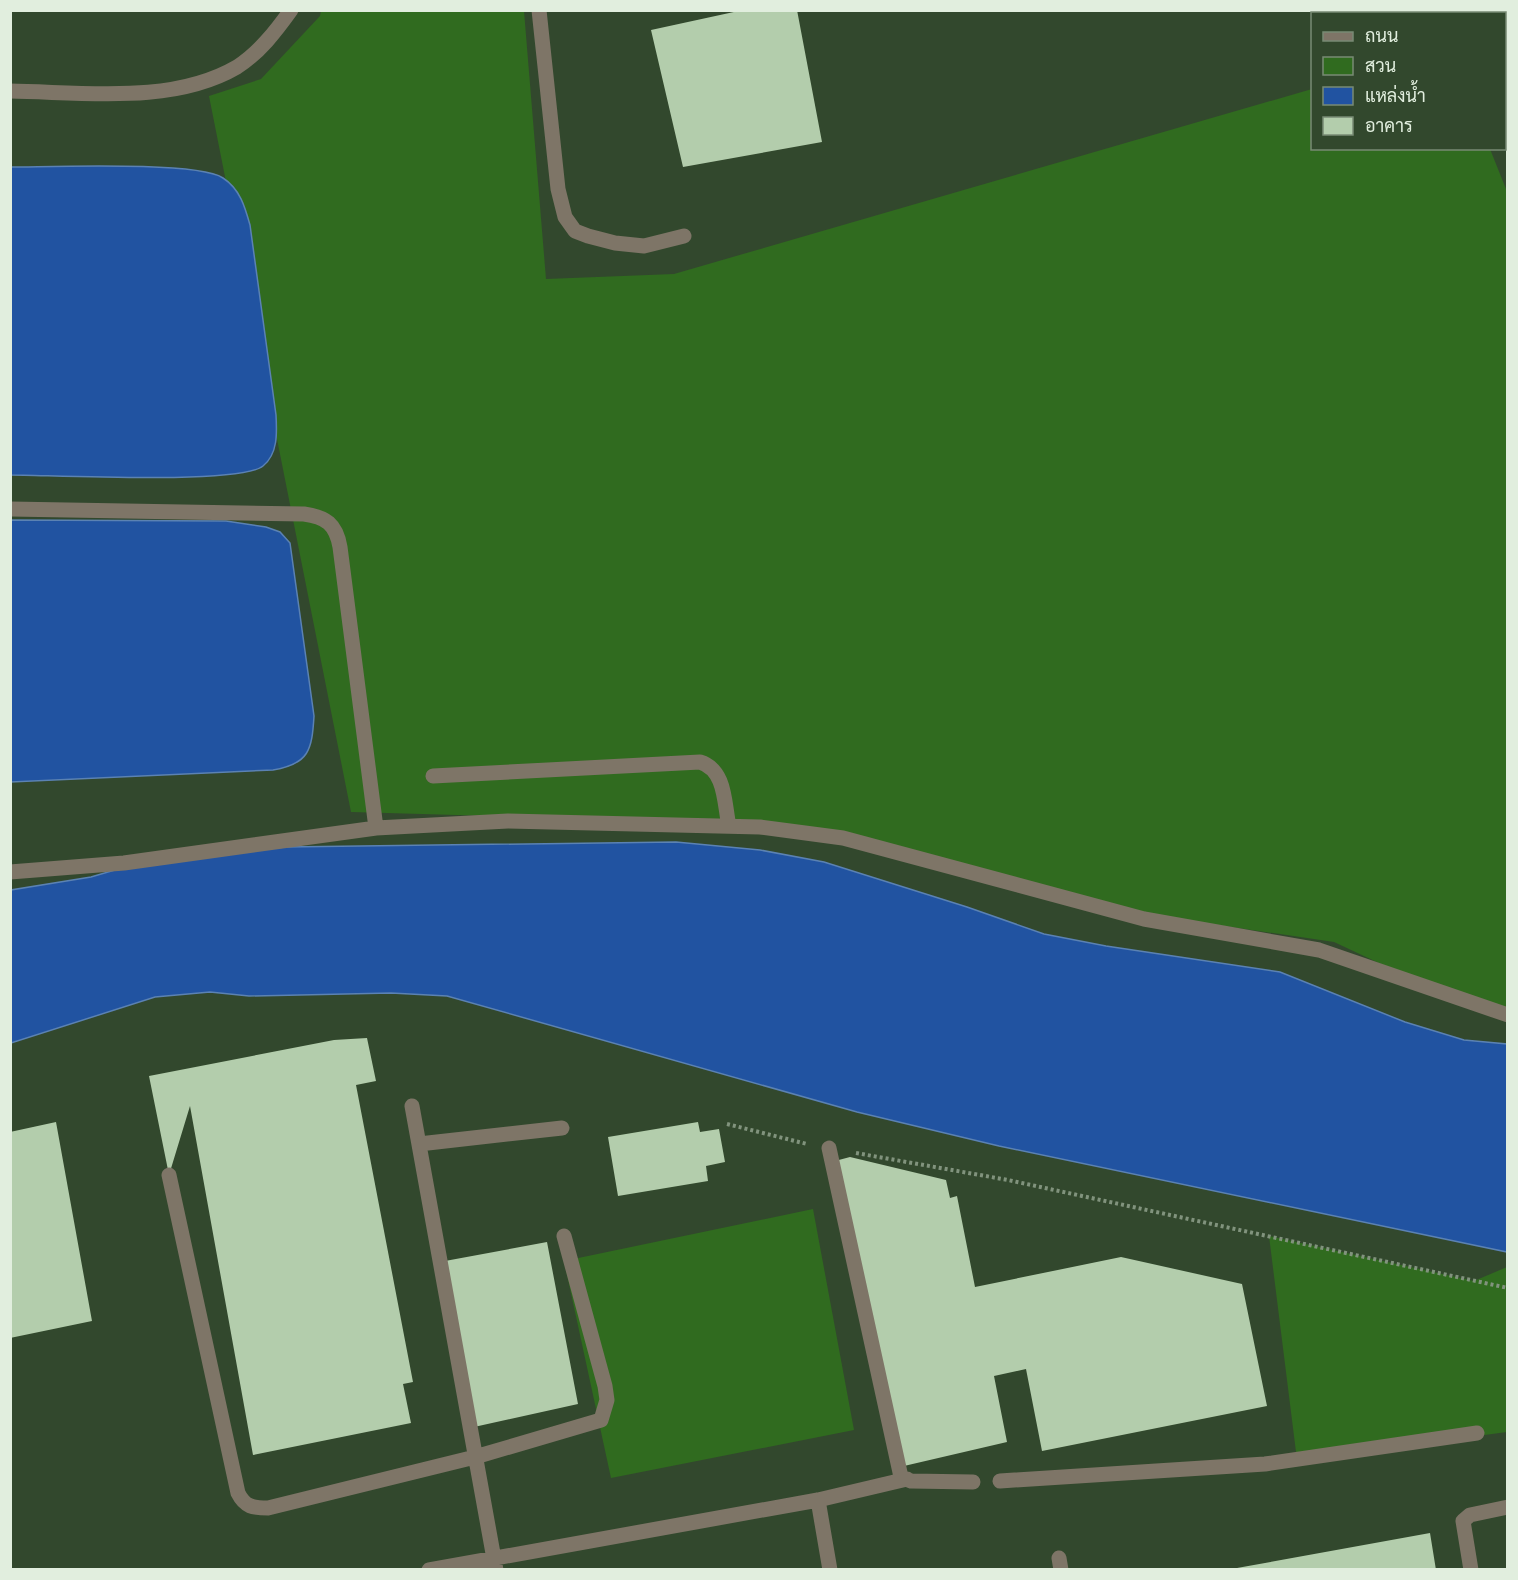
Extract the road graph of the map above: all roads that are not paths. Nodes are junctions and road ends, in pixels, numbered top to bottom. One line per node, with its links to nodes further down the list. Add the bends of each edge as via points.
1 (291, 10): 3 (street, via 273,36 240,65 214,79 141,92)
2 (539, 10): 4 (street, via 558,189 565,217 575,231 615,243 644,246)
3 (10, 91)
4 (684, 236)
5 (10, 509): 8 (street, via 304,514 326,519 337,532 340,547)
6 (433, 776): 7 (street, via 700,762 712,766 720,778)
7 (729, 826): 8 (street, via 508,821); 10 (street, via 843,838 1144,919 1319,950)
8 (376, 828): 9 (street, via 124,863)
9 (10, 872)
10 (1508, 1015)
11 (412, 1106): 13 (street)
12 (562, 1128): 13 (street)
13 (419, 1144): 18 (street)
14 (829, 1148): 19 (street, via 901,1477)
15 (169, 1175): 18 (street, via 243,1503 268,1508)
16 (564, 1236): 18 (street, via 605,1386 605,1411 601,1420)
17 (1477, 1433): 20 (street, via 1265,1464)
18 (475, 1457): 24 (street)
19 (907, 1479): 21 (street); 22 (street)
20 (1000, 1481)
21 (973, 1482)
22 (818, 1500): 24 (street); 26 (street)
23 (1508, 1507): 27 (street, via 1470,1515 1463,1521)
24 (495, 1564): 25 (street)
25 (429, 1569)
26 (830, 1569)
27 (1471, 1569)

